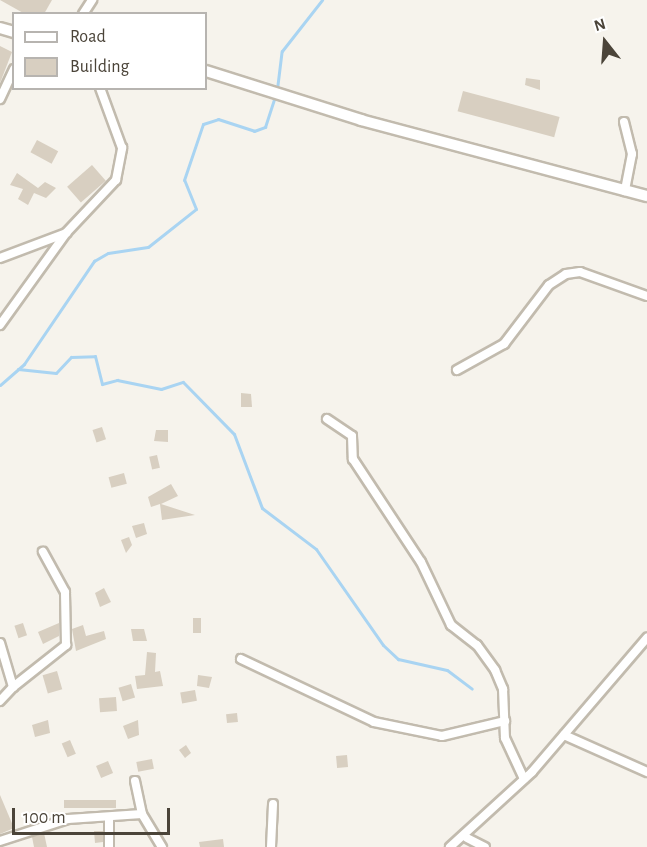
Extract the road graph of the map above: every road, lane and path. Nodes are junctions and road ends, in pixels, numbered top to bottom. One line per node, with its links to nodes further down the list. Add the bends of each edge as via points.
1 (207, 71): 6 (street)
2 (12, 73): 4 (street)
3 (101, 90): 8 (street, via 117,123 122,165 96,204)
4 (0, 99)
5 (624, 122): 6 (street, via 632,154)
6 (625, 191): 7 (street)
7 (647, 196)
8 (66, 233): 9 (street); 11 (street)
9 (0, 258)
10 (647, 296): 12 (street, via 580,272 566,273 549,285 504,344)
11 (0, 325)
12 (457, 370)
13 (327, 418): 20 (street, via 352,436 354,459 422,562 452,625 477,645 495,670)
14 (43, 552): 18 (street, via 65,591 66,645)
15 (647, 638): 21 (street)
16 (0, 643): 18 (street)
17 (241, 659): 20 (street, via 374,722 442,736)
18 (13, 687): 19 (street)
19 (0, 701)
20 (505, 721): 23 (street, via 510,755)
21 (564, 735): 22 (street); 23 (street)
22 (647, 772)
23 (524, 779): 28 (street)
24 (135, 781): 26 (street)
25 (273, 804): 32 (street)
26 (142, 814): 27 (street); 31 (street)
27 (109, 817): 29 (street, via 68,819); 30 (street)
28 (470, 834): 33 (street); 34 (street); 35 (street)
29 (0, 841)
30 (109, 847)
31 (162, 847)
32 (271, 847)
33 (450, 847)
34 (459, 847)
35 (484, 847)

